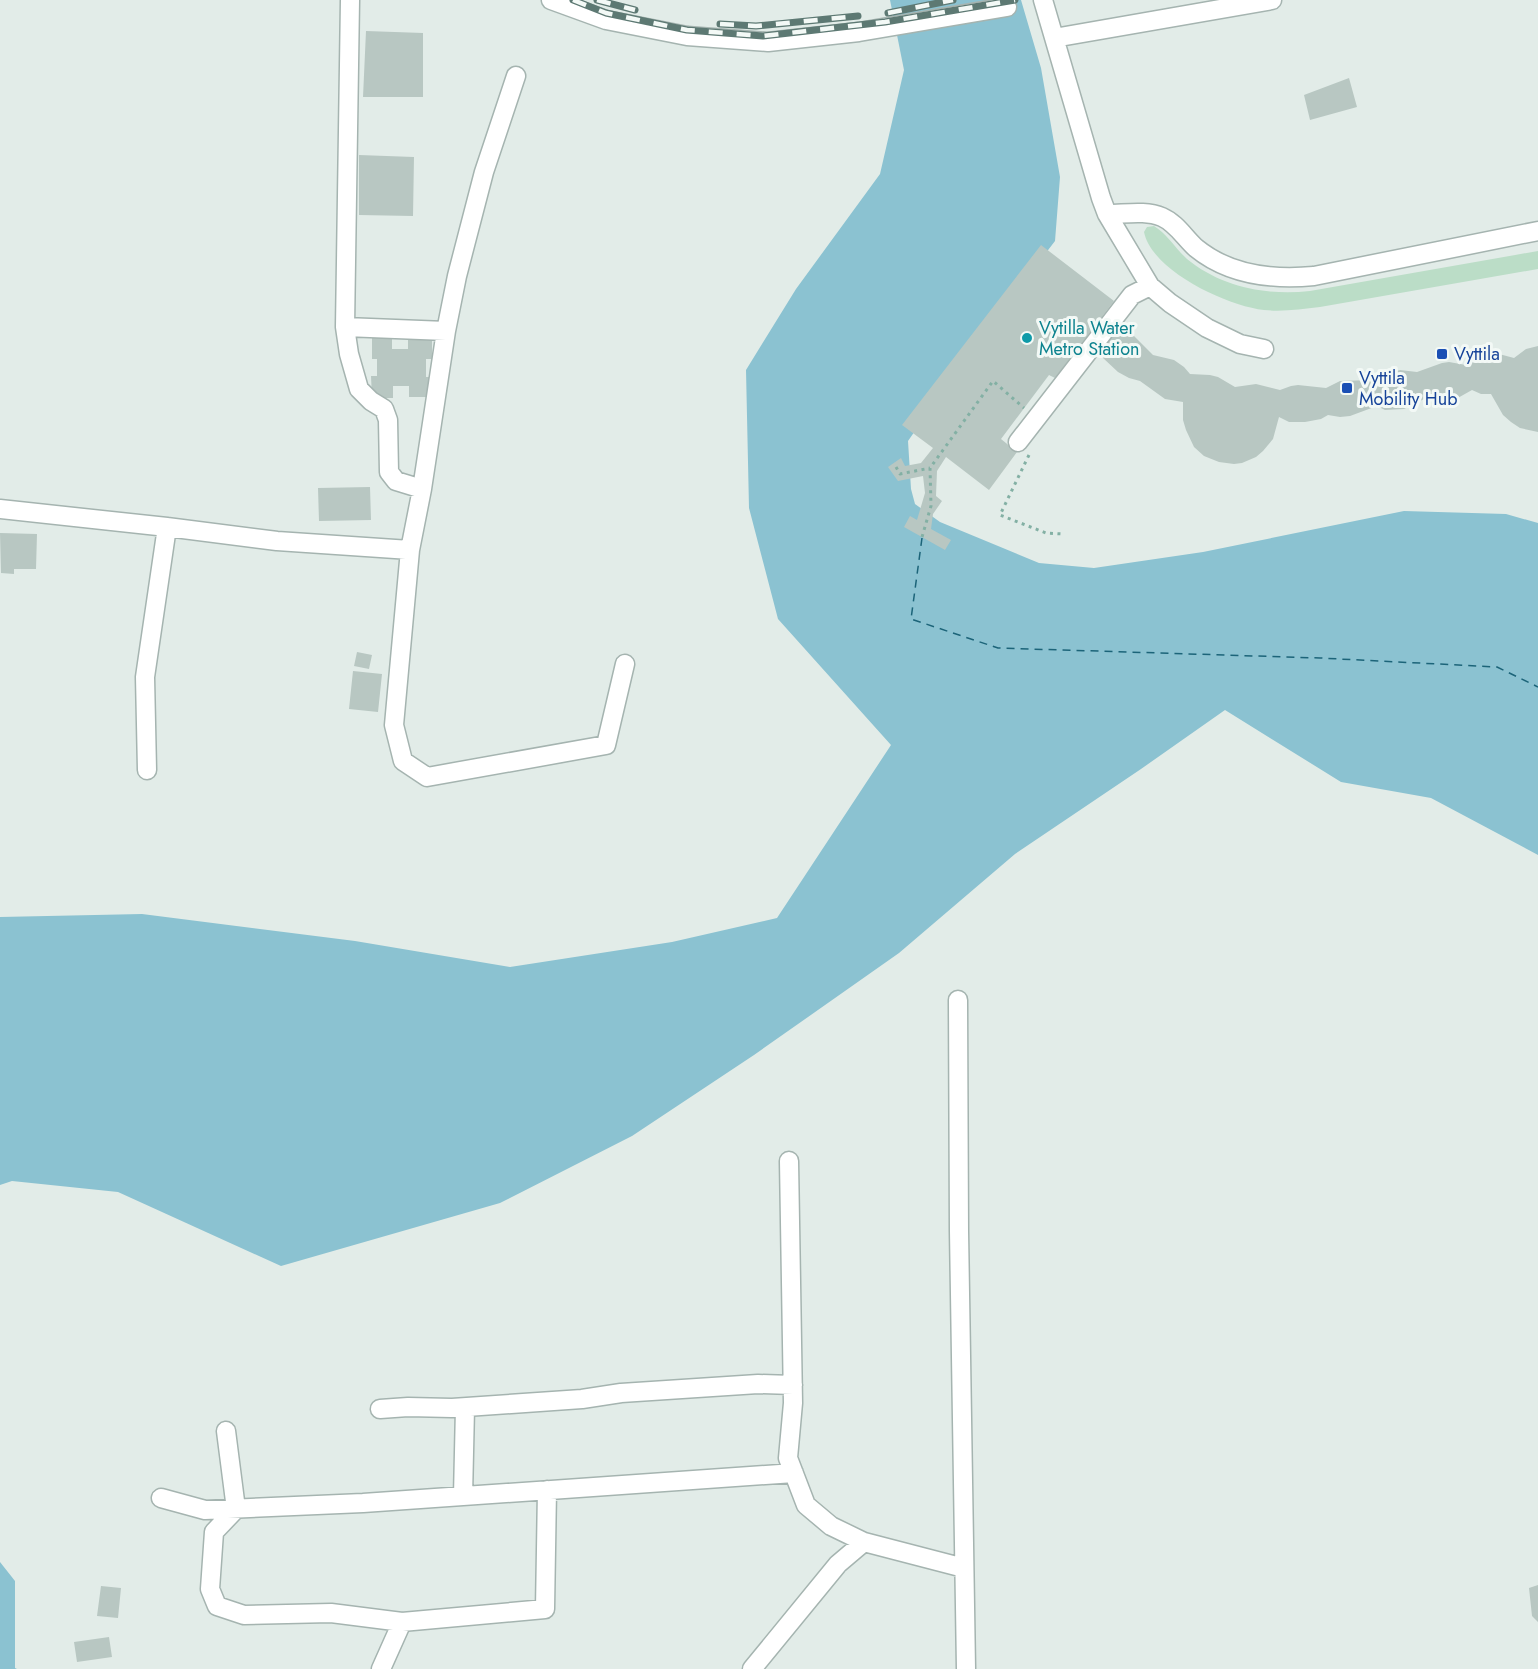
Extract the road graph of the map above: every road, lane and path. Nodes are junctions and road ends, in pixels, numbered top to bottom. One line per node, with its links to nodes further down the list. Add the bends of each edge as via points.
1 (350, 0): 11 (street)
2 (551, 0): 5 (street, via 606,20 687,36 768,42 859,32)
3 (1043, 0): 6 (street)
4 (1272, 0): 6 (street)
5 (1007, 7)
6 (1054, 38): 8 (street)
7 (516, 76): 12 (street, via 484,172)
8 (1107, 213): 9 (street, via 1151,213 1165,218 1209,258 1251,274 1291,278); 10 (street)
9 (1538, 231)
10 (1150, 286): 13 (street, via 1207,328 1240,344); 15 (street, via 1132,295)
11 (345, 327): 12 (street); 18 (street, via 359,389 384,409 388,420 389,472 396,481)
12 (446, 331): 18 (street)
13 (1264, 350)
14 (1025, 409): 17 (path, via 993,381)
15 (1024, 447): 21 (path, via 1000,515 1046,533)
16 (896, 466): 17 (path, via 900,474)
17 (930, 468): 22 (path, via 931,506)
18 (422, 489): 23 (street)
19 (0, 509): 20 (street)
20 (167, 527): 23 (street, via 277,542); 25 (street, via 145,677)
21 (1064, 534)
22 (922, 537)
23 (410, 550): 24 (street, via 394,725 404,761 427,777 606,745)
24 (625, 664)
25 (147, 770)
26 (958, 1000): 38 (street)
27 (789, 1161): 28 (street)
28 (793, 1384): 29 (street, via 621,1393); 32 (street, via 789,1458)
29 (465, 1407): 30 (street); 34 (street)
30 (380, 1409)
31 (226, 1431): 36 (street)
32 (794, 1473): 33 (street); 37 (street, via 806,1505 831,1526)
33 (547, 1490): 34 (street); 39 (street, via 545,1609)
34 (463, 1496): 36 (street)
35 (161, 1498): 36 (street, via 205,1510)
36 (236, 1509): 39 (street, via 214,1532 210,1589 217,1606 244,1615 331,1613)
37 (864, 1542): 38 (street); 41 (street, via 838,1564)
38 (964, 1568): 42 (street)
39 (402, 1622): 40 (street)
40 (381, 1669)
41 (752, 1669)
42 (966, 1669)

